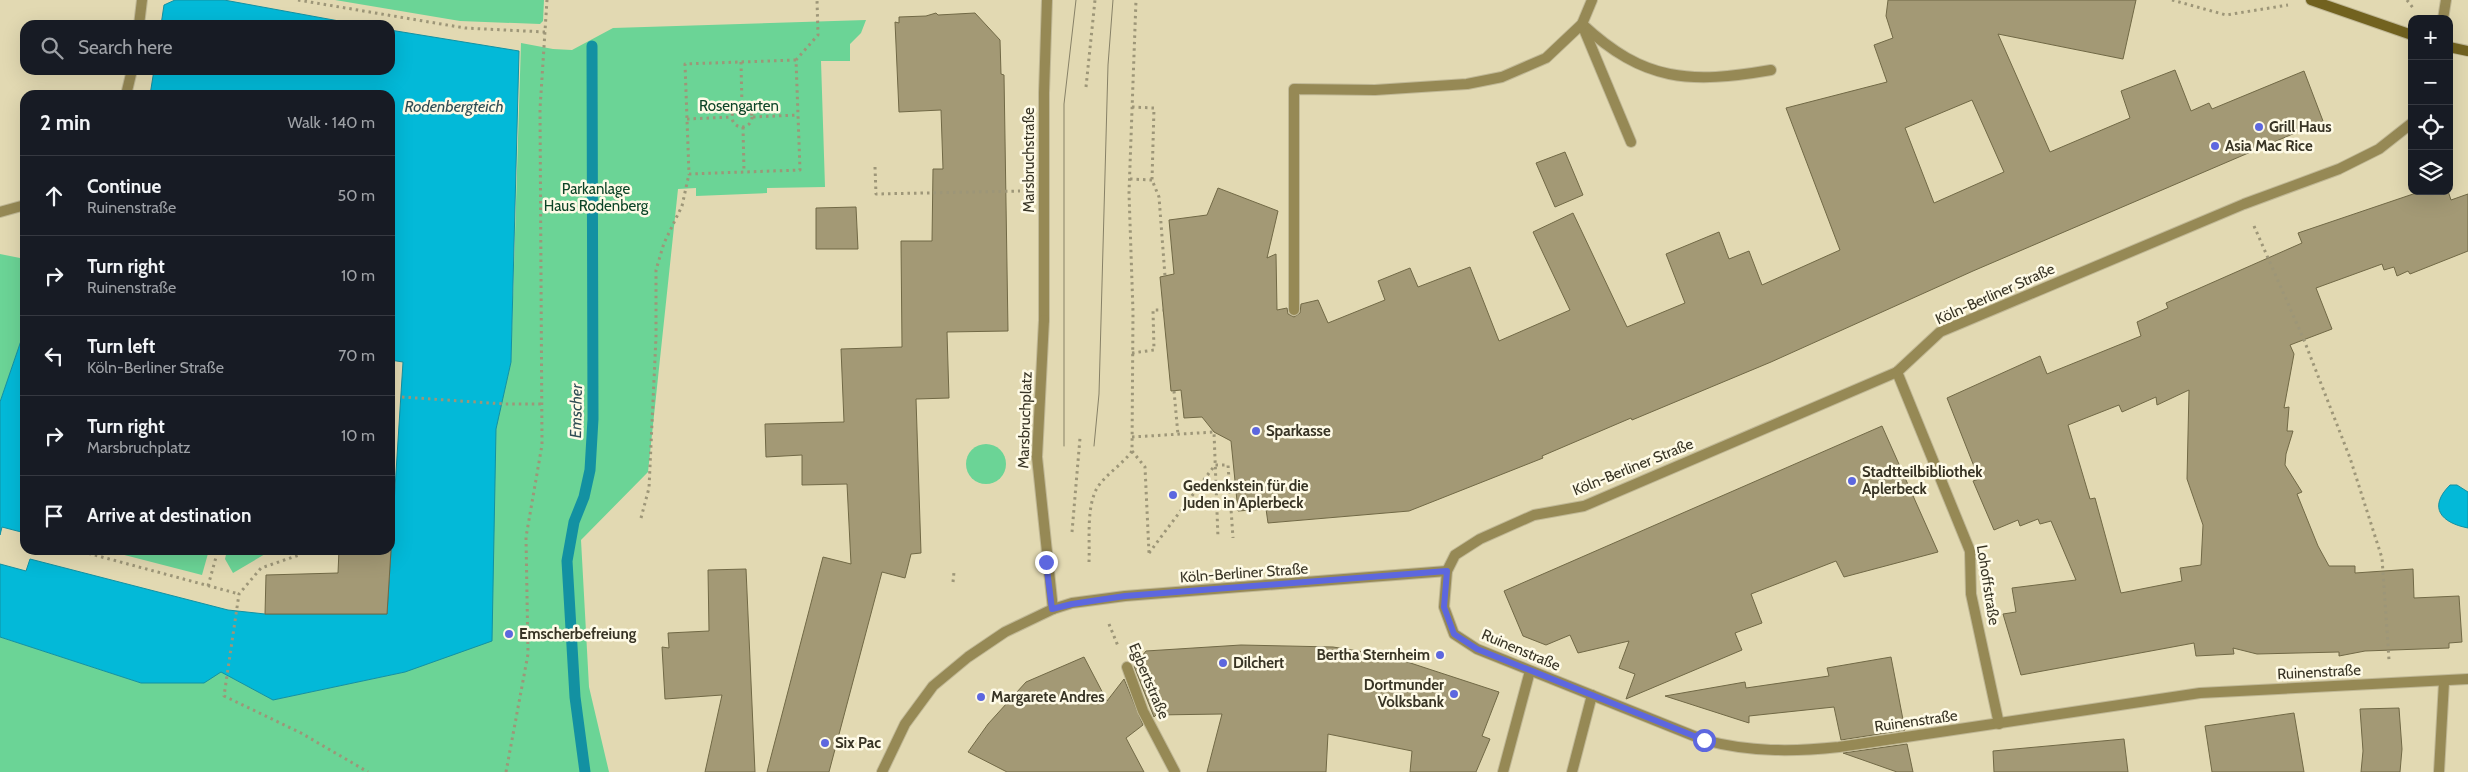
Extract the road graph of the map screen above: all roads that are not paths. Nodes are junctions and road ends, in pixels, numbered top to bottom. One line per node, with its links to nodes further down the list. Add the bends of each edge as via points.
1 (142, 0): 7 (street)
2 (1047, 0): 20 (street, Marsbruchstraße)
3 (1592, 0): 8 (street)
4 (2312, 0): 9 (main road)
5 (2446, 0): 6 (street)
6 (2443, 15)
7 (140, 20)
8 (1582, 24): 12 (street, via 1603,43 1631,61 1674,76 1729,77); 16 (street); 19 (street, via 1546,58 1502,77 1467,84 1375,90 1294,89)
9 (2408, 34)
10 (2453, 47): 11 (main road)
11 (2468, 51)
12 (1771, 70)
13 (131, 75): 14 (street)
14 (127, 90)
15 (2408, 126): 21 (street, Köln-Berliner Straße, via 2379,149 2339,168 2244,204 1940,332)
16 (1631, 142)
17 (20, 206): 18 (street)
18 (0, 212)
19 (1294, 310)
20 (1044, 320): 23 (street, Marsbruchplatz, via 1037,457)
21 (1897, 372): 22 (street, Köln-Berliner Straße, via 1584,506 1534,515 1480,539 1456,555); 29 (street, Lohoffstraße, via 1970,550 1972,594)
22 (1447, 571): 23 (street, Köln-Berliner Straße, via 1099,600); 25 (street, Ruinenstraße, via 1444,607 1454,634 1477,649)
23 (1052, 609): 30 (street, Köln-Berliner Straße, via 1005,632 933,686 905,724)
24 (1127, 667): 31 (street, Egbertstraße, via 1143,711)
25 (1530, 671): 28 (street, Ruinenstraße); 32 (street)
26 (2468, 680): 27 (street, Ruinenstraße)
27 (2444, 682): 29 (street, Ruinenstraße, via 2200,694); 34 (street)
28 (1592, 695): 29 (street, Ruinenstraße, via 1704,740 1732,748 1763,751 1802,751); 33 (street)
29 (1999, 724)
30 (882, 772)
31 (1175, 772)
32 (1503, 772)
33 (1572, 772)
34 (2439, 772)

